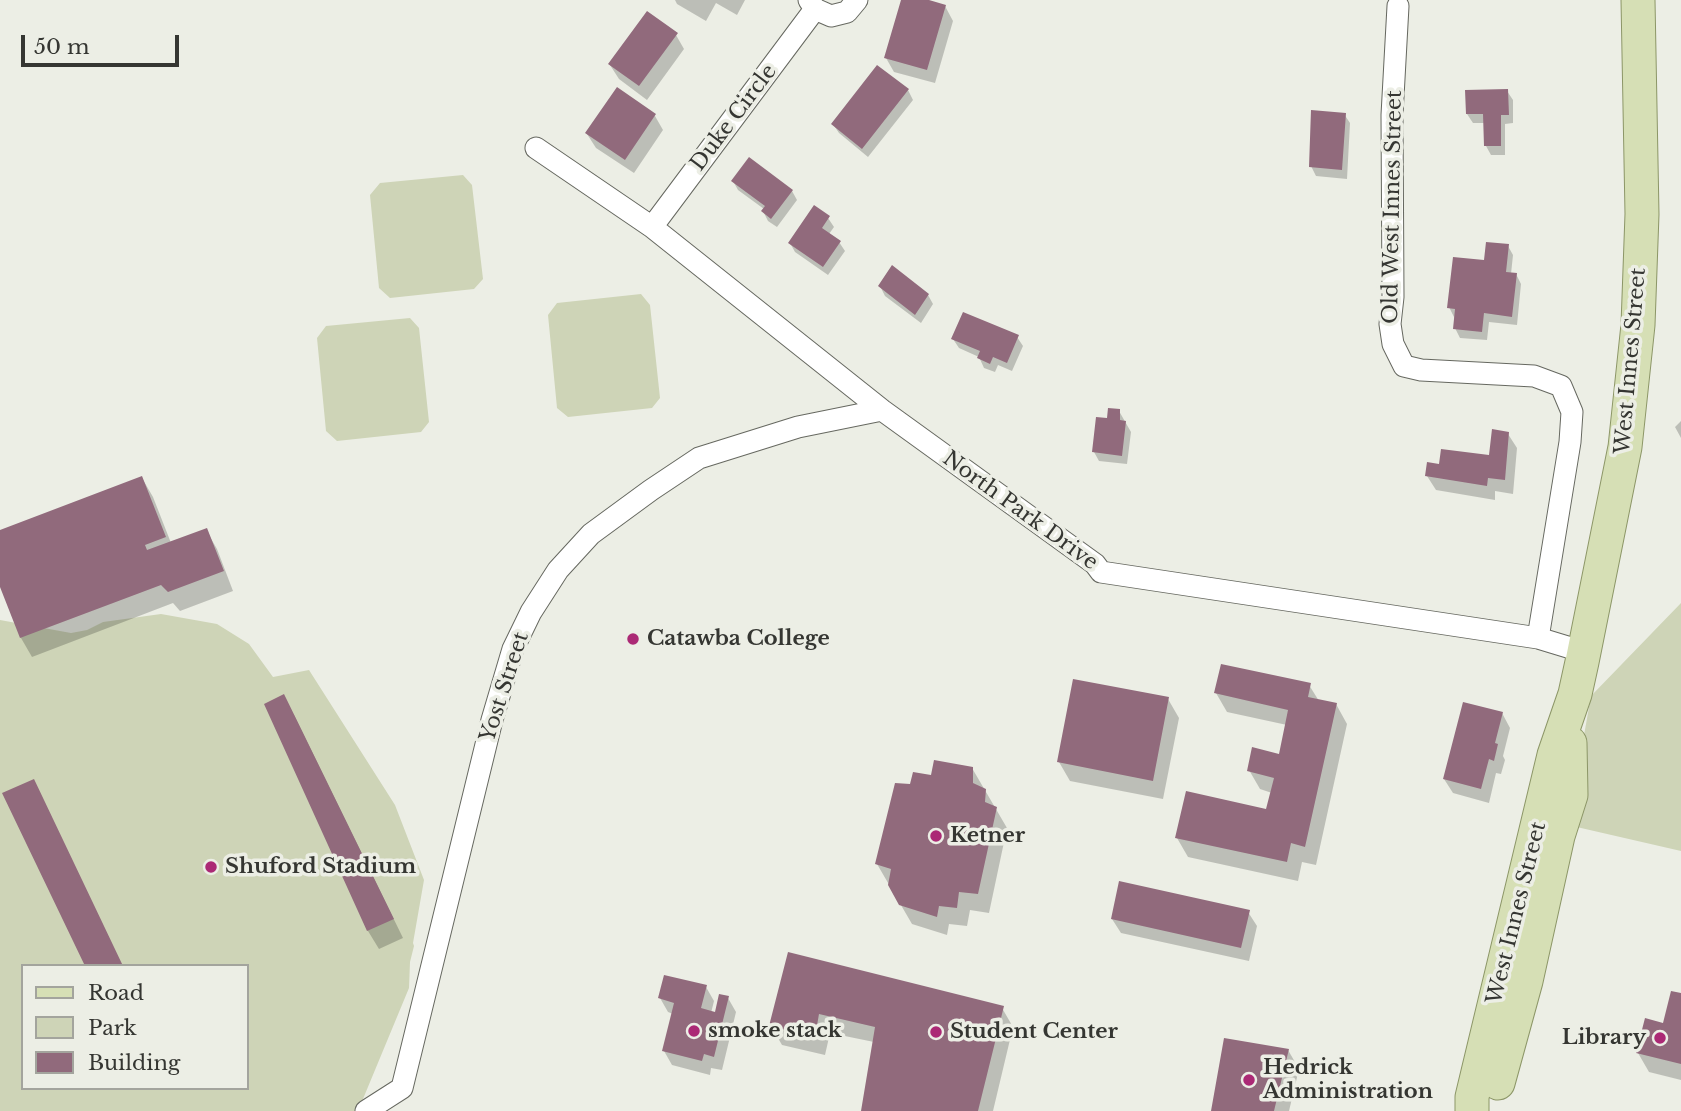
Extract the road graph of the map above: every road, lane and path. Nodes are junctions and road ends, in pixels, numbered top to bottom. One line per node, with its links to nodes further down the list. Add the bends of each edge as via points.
1 (857, 0): 3 (street, via 846,12 831,16)
2 (1638, 0): 9 (main road, West Innes Street, via 1642,214 1638,325 1625,447)
3 (812, 5): 6 (street, Duke Circle)
4 (1398, 6): 8 (street, Old West Innes Street, via 1392,115 1393,344 1404,366 1534,376 1561,386 1572,412)
5 (536, 148): 6 (street, North Park Drive)
6 (652, 227): 7 (street, North Park Drive)
7 (882, 410): 8 (street, North Park Drive, via 1101,572); 11 (street, Yost Street, via 798,427 699,458 591,534 558,570 513,649 402,1088)
8 (1538, 638): 9 (street, North Park Drive)
9 (1584, 652): 10 (main road, West Innes Street)
10 (1567, 717): 12 (main road, West Innes Street, via 1554,755); 13 (main road, West Innes Street, via 1571,795 1494,1103)
11 (366, 1111)
12 (1472, 1111)
13 (1488, 1111)

